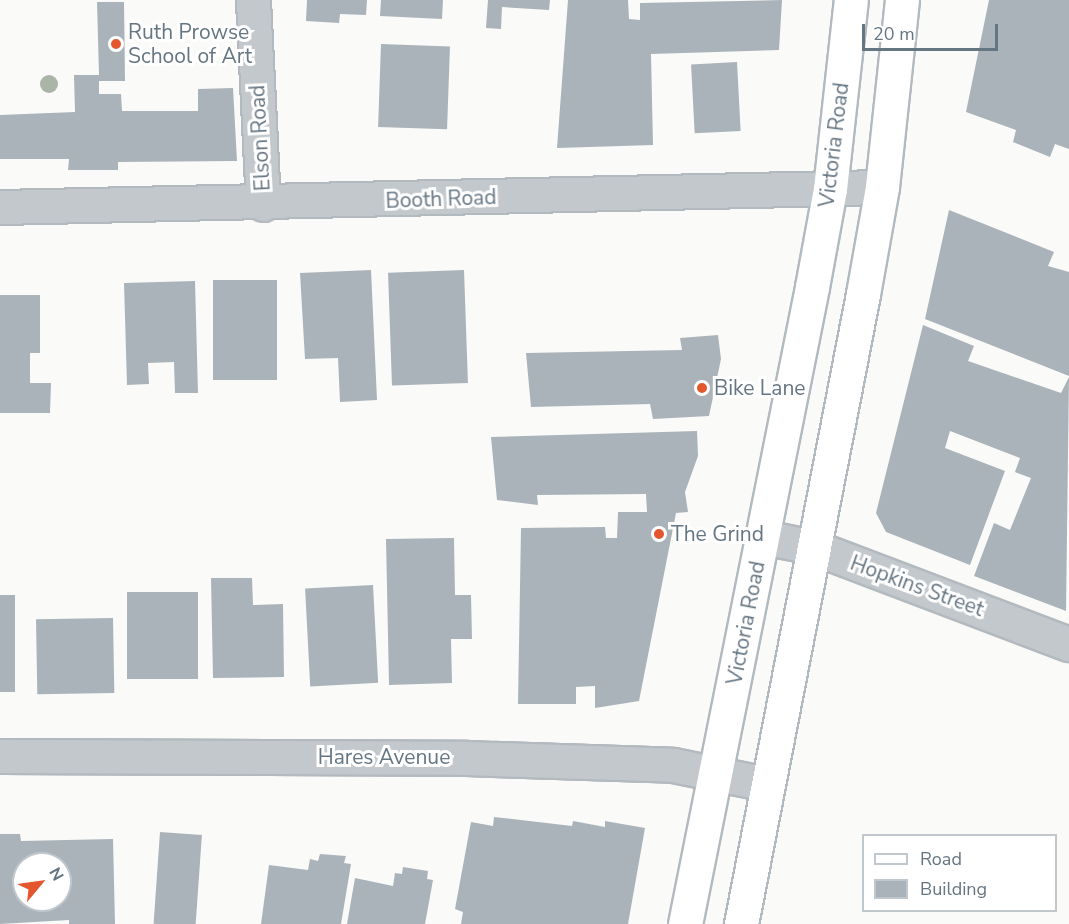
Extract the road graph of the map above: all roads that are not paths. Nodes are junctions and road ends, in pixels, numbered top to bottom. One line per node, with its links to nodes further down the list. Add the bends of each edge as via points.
1 (253, 0): 6 (street, Elson Road)
2 (850, 0): 5 (main road, Victoria Road)
3 (902, 0): 4 (main road)
4 (882, 187): 5 (street, Booth Road); 9 (main road)
5 (830, 189): 6 (street, Booth Road); 8 (main road, Victoria Road)
6 (263, 204): 7 (street, Booth Road)
7 (0, 207)
8 (763, 537): 9 (street, Hopkins Street); 12 (main road, Victoria Road)
9 (813, 547): 10 (street, Hopkins Street); 13 (main road)
10 (1069, 644)
11 (0, 756): 12 (street, Hares Avenue, via 466,758 673,765)
12 (716, 774): 13 (street, Hares Avenue); 14 (main road, Victoria Road)
13 (766, 784): 15 (main road)
14 (685, 924)
15 (741, 924)

